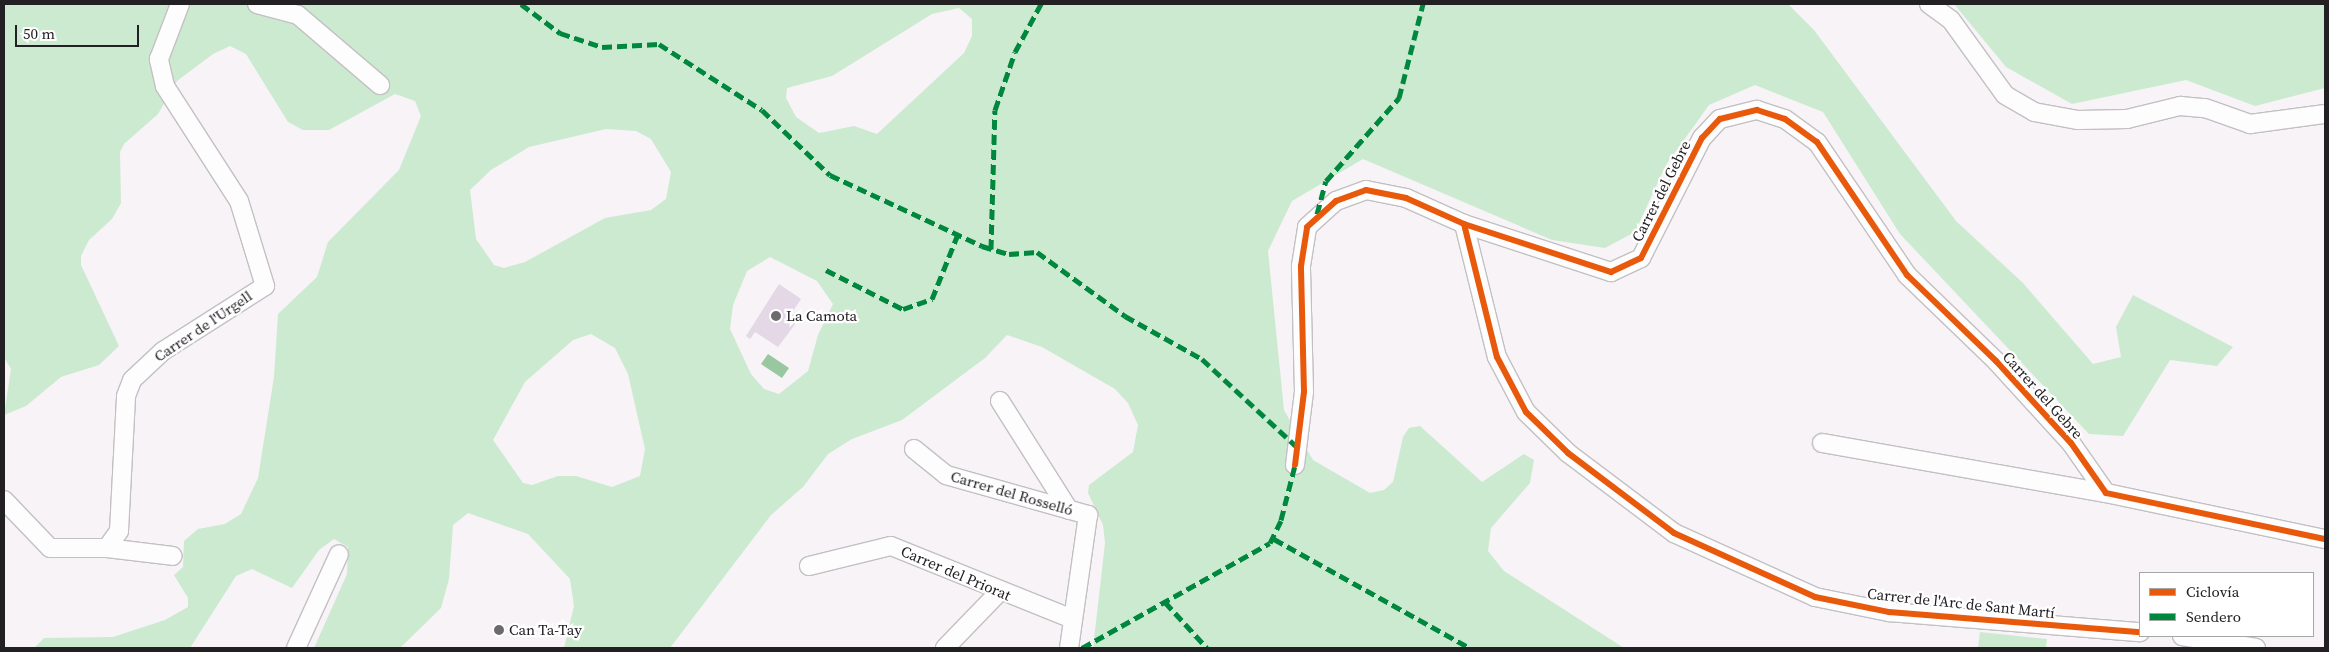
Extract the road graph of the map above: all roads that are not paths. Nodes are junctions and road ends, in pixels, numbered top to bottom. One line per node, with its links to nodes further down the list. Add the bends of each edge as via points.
1 (181, 4): 15 (street, Carrer de l'Urgell, via 159,59 165,86 239,201 265,286 162,351 132,380 126,396 119,531)
2 (258, 4): 4 (street, via 298,15)
3 (1929, 4): 5 (street, via 1952,20 2004,96 2034,112 2078,120 2127,118 2180,106 2205,108 2250,124)
4 (380, 86)
5 (2325, 114)
6 (1464, 224): 10 (street, Carrer del Gebre, via 1406,198 1366,190 1336,201 1307,226 1301,266 1304,392); 11 (street, Carrer del Gebre, via 1610,272 1641,258 1702,138 1720,119 1757,110 1786,119 1816,142 1907,275 1996,361 2071,443); 21 (street, Carrer de l'Arc de Sant Martí, via 1497,357 1526,412 1568,453 1674,532 1815,597 1889,612)
7 (1000, 401): 13 (street)
8 (1822, 443): 11 (street)
9 (914, 449): 13 (street, Carrer del Rosselló, via 946,475)
10 (1295, 465)
11 (2106, 493): 14 (street)
12 (4, 500): 15 (street, via 50,548)
13 (1069, 510): 20 (street, Carrer del Rosselló, via 1088,515)
14 (2325, 539)
15 (107, 548): 17 (street)
16 (339, 554): 23 (street)
17 (173, 556)
18 (809, 566): 19 (street, Carrer del Priorat, via 891,546)
19 (999, 592): 20 (street, Carrer del Priorat); 24 (street)
20 (1073, 618): 25 (street)
21 (2139, 632)
22 (2188, 637): 26 (street)
23 (296, 648)
24 (945, 648)
25 (1069, 648)
26 (2256, 648)

